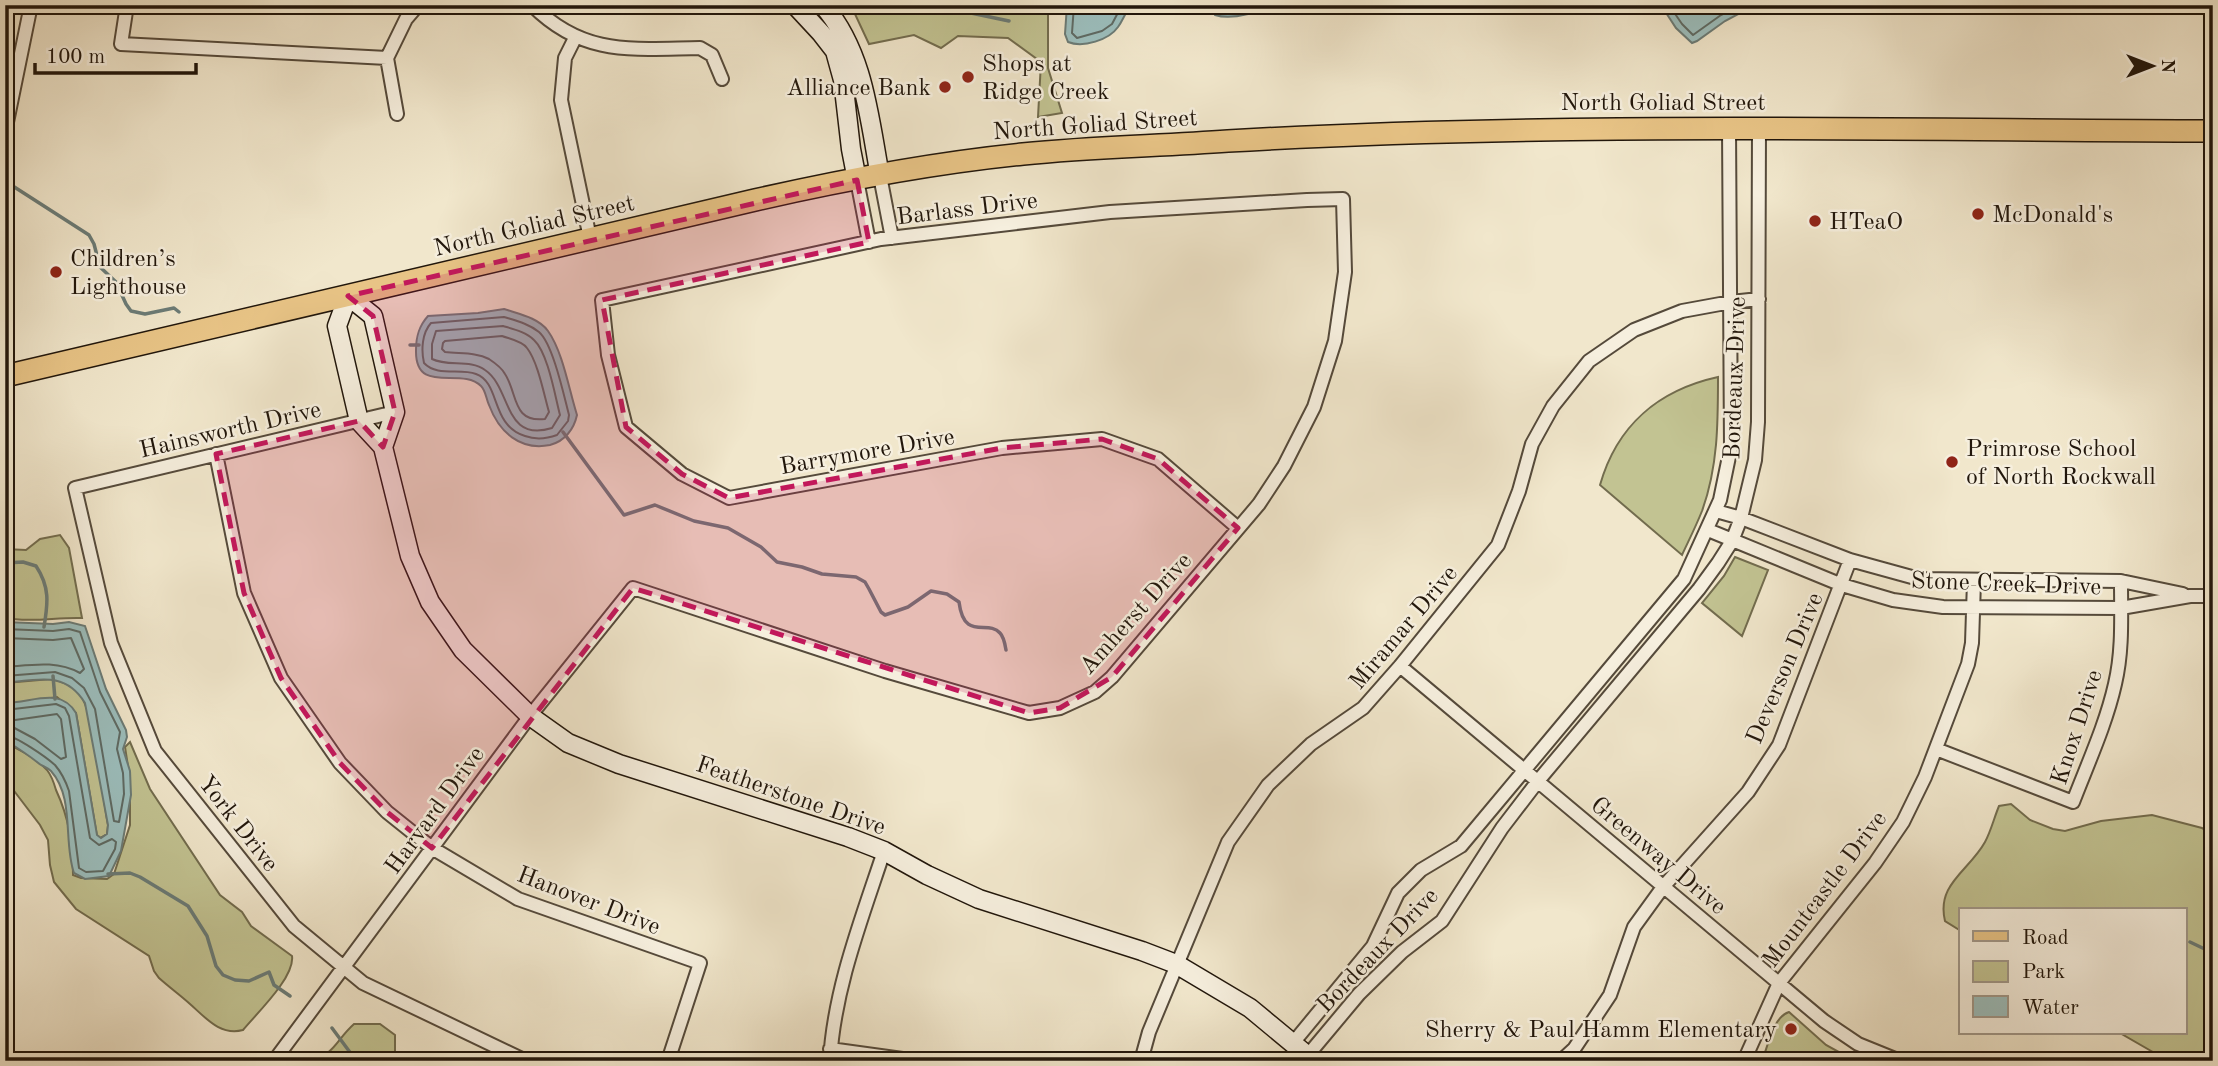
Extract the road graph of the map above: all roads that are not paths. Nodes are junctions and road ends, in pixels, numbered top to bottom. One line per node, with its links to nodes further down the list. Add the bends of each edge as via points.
1 (31, 5): 15 (street)
2 (127, 5): 8 (street, via 121,44)
3 (418, 5): 8 (street)
4 (532, 5): 7 (street)
5 (795, 5): 9 (street)
6 (823, 5): 9 (street, via 853,54)
7 (575, 38): 10 (street, via 614,49 700,48 712,55); 19 (street, via 565,58 561,100)
8 (387, 58): 11 (street)
9 (851, 77): 16 (street); 17 (street, via 849,135)
10 (722, 79)
11 (397, 114)
12 (1729, 127): 13 (main road, North Goliad Street); 16 (main road, North Goliad Street, via 1454,131 1074,149); 25 (street, Bordeaux Drive)
13 (1759, 128): 14 (main road, North Goliad Street); 23 (street, Bordeaux Drive)
14 (2213, 131)
15 (5, 132)
16 (880, 176): 17 (main road, North Goliad Street); 20 (street)
17 (857, 180): 19 (main road, North Goliad Street); 21 (street)
18 (1343, 200): 20 (street, Barlass Drive, via 1110,212); 34 (street, Amherst Drive, via 1345,272 1335,341 1314,407 1284,466)
19 (590, 238): 22 (main road, North Goliad Street)
20 (892, 238): 21 (street, Barlass Drive)
21 (869, 242): 24 (street, Barlass Drive)
22 (348, 296): 26 (main road, North Goliad Street); 27 (street, via 373,316); 28 (street, Featherstone Drive, via 337,326)
23 (1759, 299): 25 (street, Miramar Drive); 33 (street, Bordeaux Drive, via 1759,422)
24 (602, 300): 34 (street, Barrymore Drive, via 608,355 626,427 681,474 729,498 1002,448 1102,439 1158,459)
25 (1731, 302): 32 (street, Bordeaux Drive, via 1731,447); 47 (street, Miramar Drive, via 1682,311 1634,330 1589,361 1553,406 1532,444 1498,545)
26 (5, 376)
27 (395, 412): 28 (street, Hainsworth Drive); 29 (street)
28 (359, 421): 29 (street, Featherstone Drive); 30 (street, Hainsworth Drive)
29 (383, 447): 49 (street, Featherstone Drive, via 410,556 430,603 463,650)
30 (216, 454): 31 (street, Hainsworth Drive); 53 (street, Hanover Drive, via 244,593 281,678 340,763 387,812)
31 (75, 488): 57 (street, York Drive, via 111,643 155,751 294,926)
32 (1716, 511): 33 (street, Stone Creek Drive); 35 (street, Bordeaux Drive)
33 (1741, 518): 36 (street, Bordeaux Drive); 37 (street, Stone Creek Drive)
34 (1238, 528): 41 (street, Amherst Drive, via 1112,677 1095,692 1060,708 1029,713)
35 (1707, 530): 36 (street, Stone Creek Drive); 46 (street, Bordeaux Drive, via 1684,579)
36 (1732, 541): 40 (street, Stone Creek Drive); 48 (street, Bordeaux Drive, via 1699,589)
37 (1850, 560): 38 (street, Stone Creek Drive, via 1919,579); 40 (street, Deverson Drive)
38 (1974, 581): 39 (street, Stone Creek Drive); 44 (street, Mountcastle Drive)
39 (2121, 581): 42 (street, Stone Creek Drive); 45 (street, Knox Drive)
40 (1842, 585): 44 (street, Stone Creek Drive, via 1892,600); 55 (street, Deverson Drive, via 1779,745 1748,792)
41 (633, 588): 49 (street, Harvard Drive)
42 (2190, 596): 43 (street, Stone Creek Drive); 45 (street, Stone Creek Drive)
43 (2213, 596)
44 (1974, 607): 45 (street, Stone Creek Drive); 50 (street, Mountcastle Drive, via 1968,664)
45 (2121, 608): 50 (street, Knox Drive, via 2115,684 2073,802)
46 (1614, 662): 48 (street); 51 (street, Bordeaux Drive)
47 (1400, 666): 51 (street, Greenway Drive); 56 (street, Miramar Drive, via 1363,708 1311,744 1268,785 1228,842)
48 (1628, 674): 52 (street, Bordeaux Drive)
49 (530, 716): 53 (street, Harvard Drive); 54 (street, Featherstone Drive, via 568,743 619,764)
50 (1936, 749): 58 (street, Mountcastle Drive, via 1903,822)
51 (1524, 769): 52 (street, Greenway Drive); 59 (street, Bordeaux Drive, via 1461,846 1421,870 1398,893 1373,946)
52 (1538, 781): 55 (street, Greenway Drive); 61 (street, Bordeaux Drive, via 1442,921 1359,994)
53 (432, 848): 57 (street, Harvard Drive); 64 (street, Hanover Drive, via 518,899 700,963)
54 (884, 851): 56 (street, Featherstone Drive, via 979,900); 60 (street, via 840,992)
55 (1663, 887): 58 (street, Greenway Drive); 67 (street, Deverson Drive, via 1634,927 1610,995)
56 (1177, 964): 59 (street, Featherstone Drive, via 1250,1008); 66 (street, Miramar Drive)
57 (344, 966): 62 (street, Harvard Drive); 63 (street, York Drive, via 363,983)
58 (1779, 983): 68 (street, Mountcastle Drive); 69 (street, Greenway Drive, via 1846,1037)
59 (1293, 1043): 61 (street, Featherstone Drive)
60 (830, 1055): 65 (street)
61 (1311, 1058)
62 (274, 1061)
63 (526, 1061)
64 (668, 1061)
65 (917, 1061)
66 (1141, 1061)
67 (1561, 1061)
68 (1744, 1061)
69 (1900, 1061)

